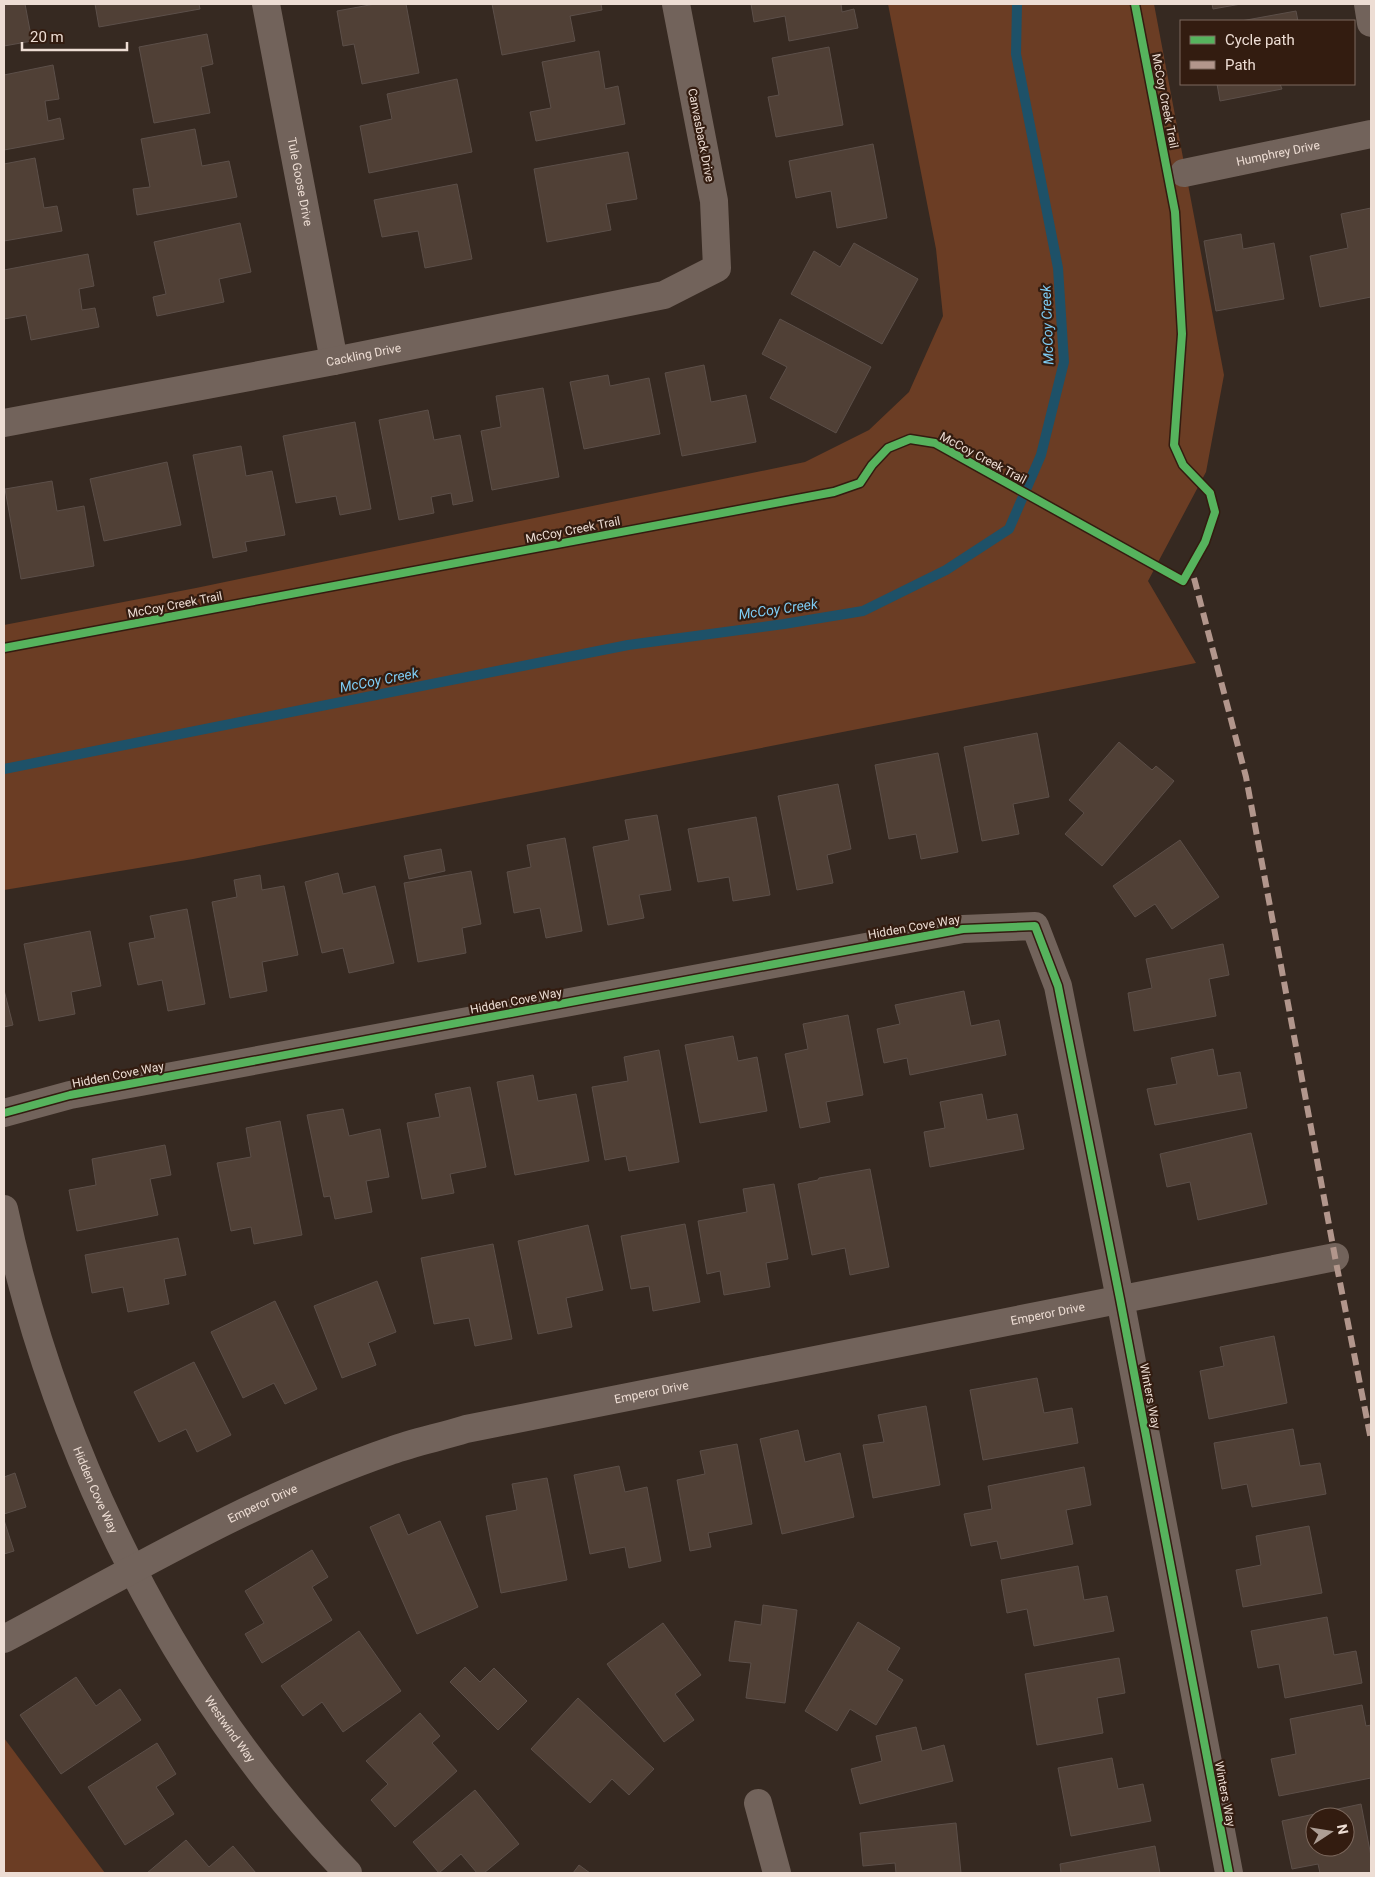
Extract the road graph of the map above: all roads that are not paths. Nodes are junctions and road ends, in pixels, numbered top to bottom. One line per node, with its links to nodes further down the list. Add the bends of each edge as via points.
1 (266, 4): 8 (street, Tule Goose Drive)
2 (676, 4): 7 (street, Canvasback Drive, via 714,201)
3 (1368, 4): 4 (street)
4 (1371, 23)
5 (1371, 134): 6 (street, Humphrey Drive)
6 (1184, 173)
7 (717, 268): 8 (street, Cackling Drive, via 664,295)
8 (334, 361): 9 (street, Cackling Drive)
9 (4, 423)
10 (1035, 926): 11 (street, Hidden Cove Way, via 953,930 79,1094); 14 (street, Winters Way, via 1058,986)
11 (4, 1113)
12 (4, 1209): 15 (street, Hidden Cove Way, via 14,1256 56,1393 99,1501)
13 (1335, 1257): 14 (street, Emperor Drive)
14 (1120, 1300): 15 (street, Emperor Drive, via 466,1430 390,1451 274,1498); 20 (street, Winters Way)
15 (132, 1570): 16 (street, Emperor Drive); 18 (street, Westwind Way, via 193,1677 265,1779)
16 (4, 1640)
17 (758, 1803): 19 (street)
18 (348, 1873)
19 (777, 1873)
20 (1229, 1873)

